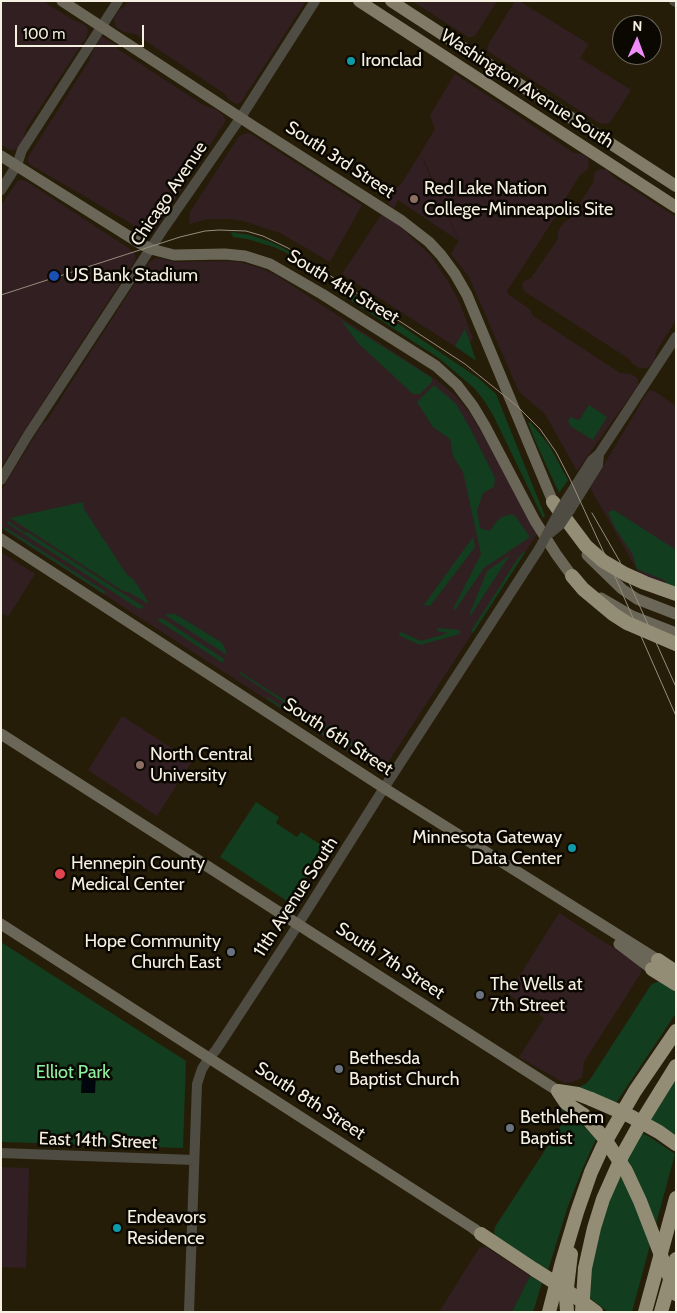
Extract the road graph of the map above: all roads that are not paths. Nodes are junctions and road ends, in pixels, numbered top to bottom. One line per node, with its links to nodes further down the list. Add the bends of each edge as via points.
1 (62, 1): 6 (main road, South 3rd Street)
2 (118, 1): 6 (street)
3 (315, 1): 7 (street, Chicago Avenue)
4 (359, 1): 12 (main road, Washington Avenue South)
5 (391, 1): 10 (main road, Washington Avenue South)
6 (102, 26): 7 (main road, South 3rd Street); 9 (street, via 22,150)
7 (241, 117): 13 (street, Chicago Avenue); 16 (main road, South 3rd Street, via 402,220 441,255 467,295)
8 (1, 156): 9 (main road, South 4th Street)
9 (17, 165): 11 (street); 13 (main road, South 4th Street)
10 (676, 186)
11 (1, 190)
12 (676, 207)
13 (151, 249): 15 (street, Chicago Avenue); 18 (main road, South 4th Street, via 174,255 232,254 264,261 436,366 457,385 473,406 535,521)
14 (676, 337): 16 (street, 11th Avenue South, via 599,454 598,465)
15 (1, 480)
16 (562, 505): 19 (highway, via 586,546 603,561 625,574); 20 (main road, via 576,541 622,589 637,599); 24 (street, 11th Avenue South, bridge, via 560,524 547,535)
17 (1, 539): 24 (main road, South 6th Street)
18 (572, 576): 21 (main road, via 600,598 632,616); 22 (highway, via 612,614)
19 (676, 594)
20 (676, 614)
21 (676, 633)
22 (676, 644)
23 (1, 734): 26 (main road, South 7th Street)
24 (384, 788): 26 (street, 11th Avenue South); 27 (main road, South 6th Street, via 566,903)
25 (1, 924): 30 (main road, South 8th Street)
26 (298, 924): 30 (street, 11th Avenue South); 32 (main road, South 7th Street)
27 (655, 964): 28 (highway)
28 (675, 980)
29 (676, 1031): 37 (highway, via 603,1146)
30 (209, 1058): 35 (street, 11th Avenue South, via 197,1084); 38 (main road, South 8th Street)
31 (676, 1066): 46 (highway, via 637,1128 602,1199 585,1268)
32 (558, 1091): 33 (highway, bridge, via 578,1094 630,1116); 41 (highway, South 7th Street, bridge, via 566,1104 584,1116 612,1149 631,1181)
33 (676, 1144)
34 (1, 1154): 35 (street, East 14th Street)
35 (194, 1160): 42 (street, 11th Avenue South)
36 (676, 1198): 48 (highway)
37 (577, 1212): 40 (highway); 45 (highway)
38 (481, 1234): 47 (highway, South 8th Street, bridge)
39 (676, 1259): 49 (highway)
40 (562, 1262): 43 (highway); 44 (highway)
41 (676, 1294)
42 (189, 1312)
43 (542, 1312)
44 (549, 1312)
45 (567, 1312)
46 (582, 1312)
47 (596, 1312)
48 (645, 1312)
49 (661, 1312)

